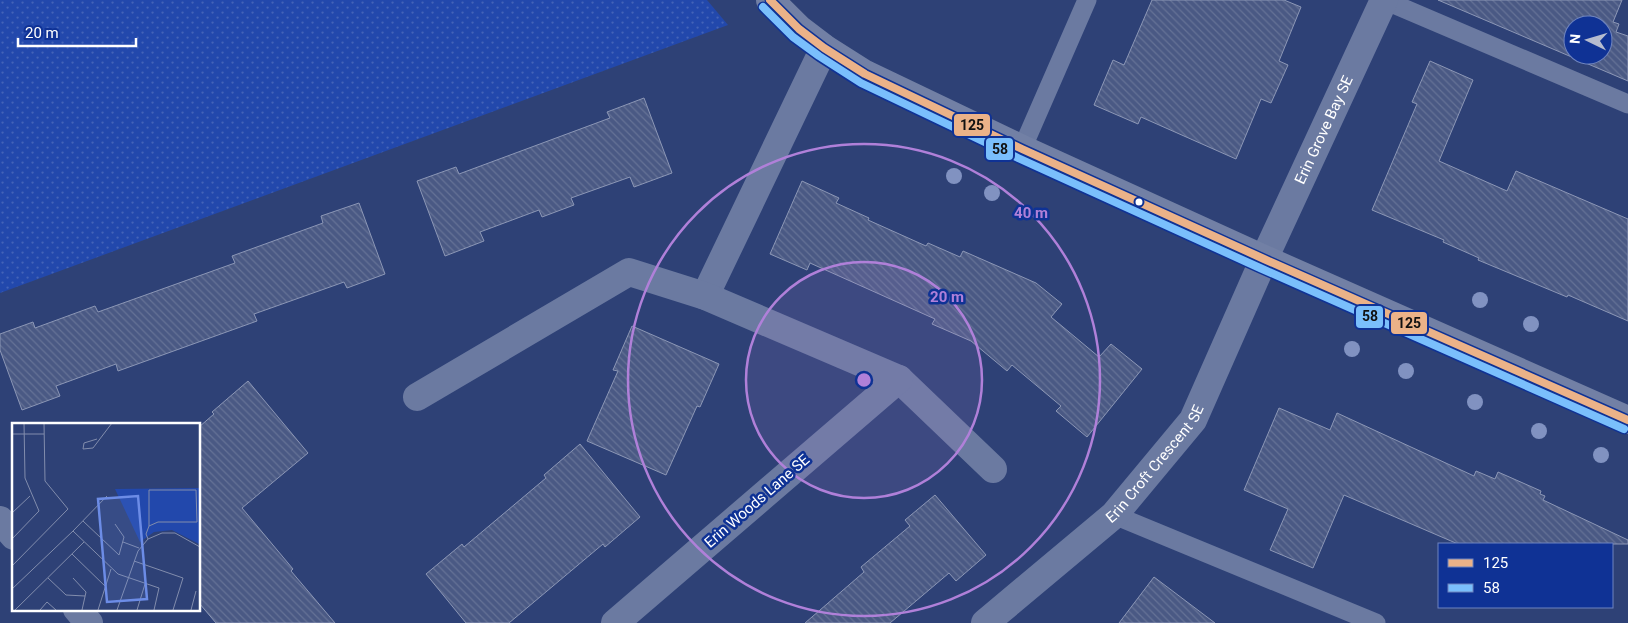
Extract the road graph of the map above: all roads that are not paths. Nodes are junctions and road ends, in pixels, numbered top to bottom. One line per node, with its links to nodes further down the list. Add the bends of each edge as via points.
1 (770, 0): 4 (street)
2 (1087, 0): 6 (lane)
3 (1384, 0): 5 (lane); 7 (street, Erin Grove Bay SE)
4 (824, 48): 6 (street, via 865,74); 8 (street)
5 (1628, 104)
6 (1022, 149): 7 (street)
7 (1264, 259): 11 (street); 13 (street, Erin Croft Crescent SE, via 1193,420)
8 (704, 296): 9 (street); 10 (street, via 629,272)
9 (899, 379): 12 (street); 18 (street, Erin Woods Lane SE)
10 (418, 397)
11 (1628, 420)
12 (993, 469)
13 (1114, 515): 19 (street, Erin Croft Crescent SE); 20 (lane)
14 (0, 520): 15 (street)
15 (12, 534)
16 (78, 610): 17 (street)
17 (89, 623)
18 (615, 623)
19 (985, 623)
20 (1376, 623)

